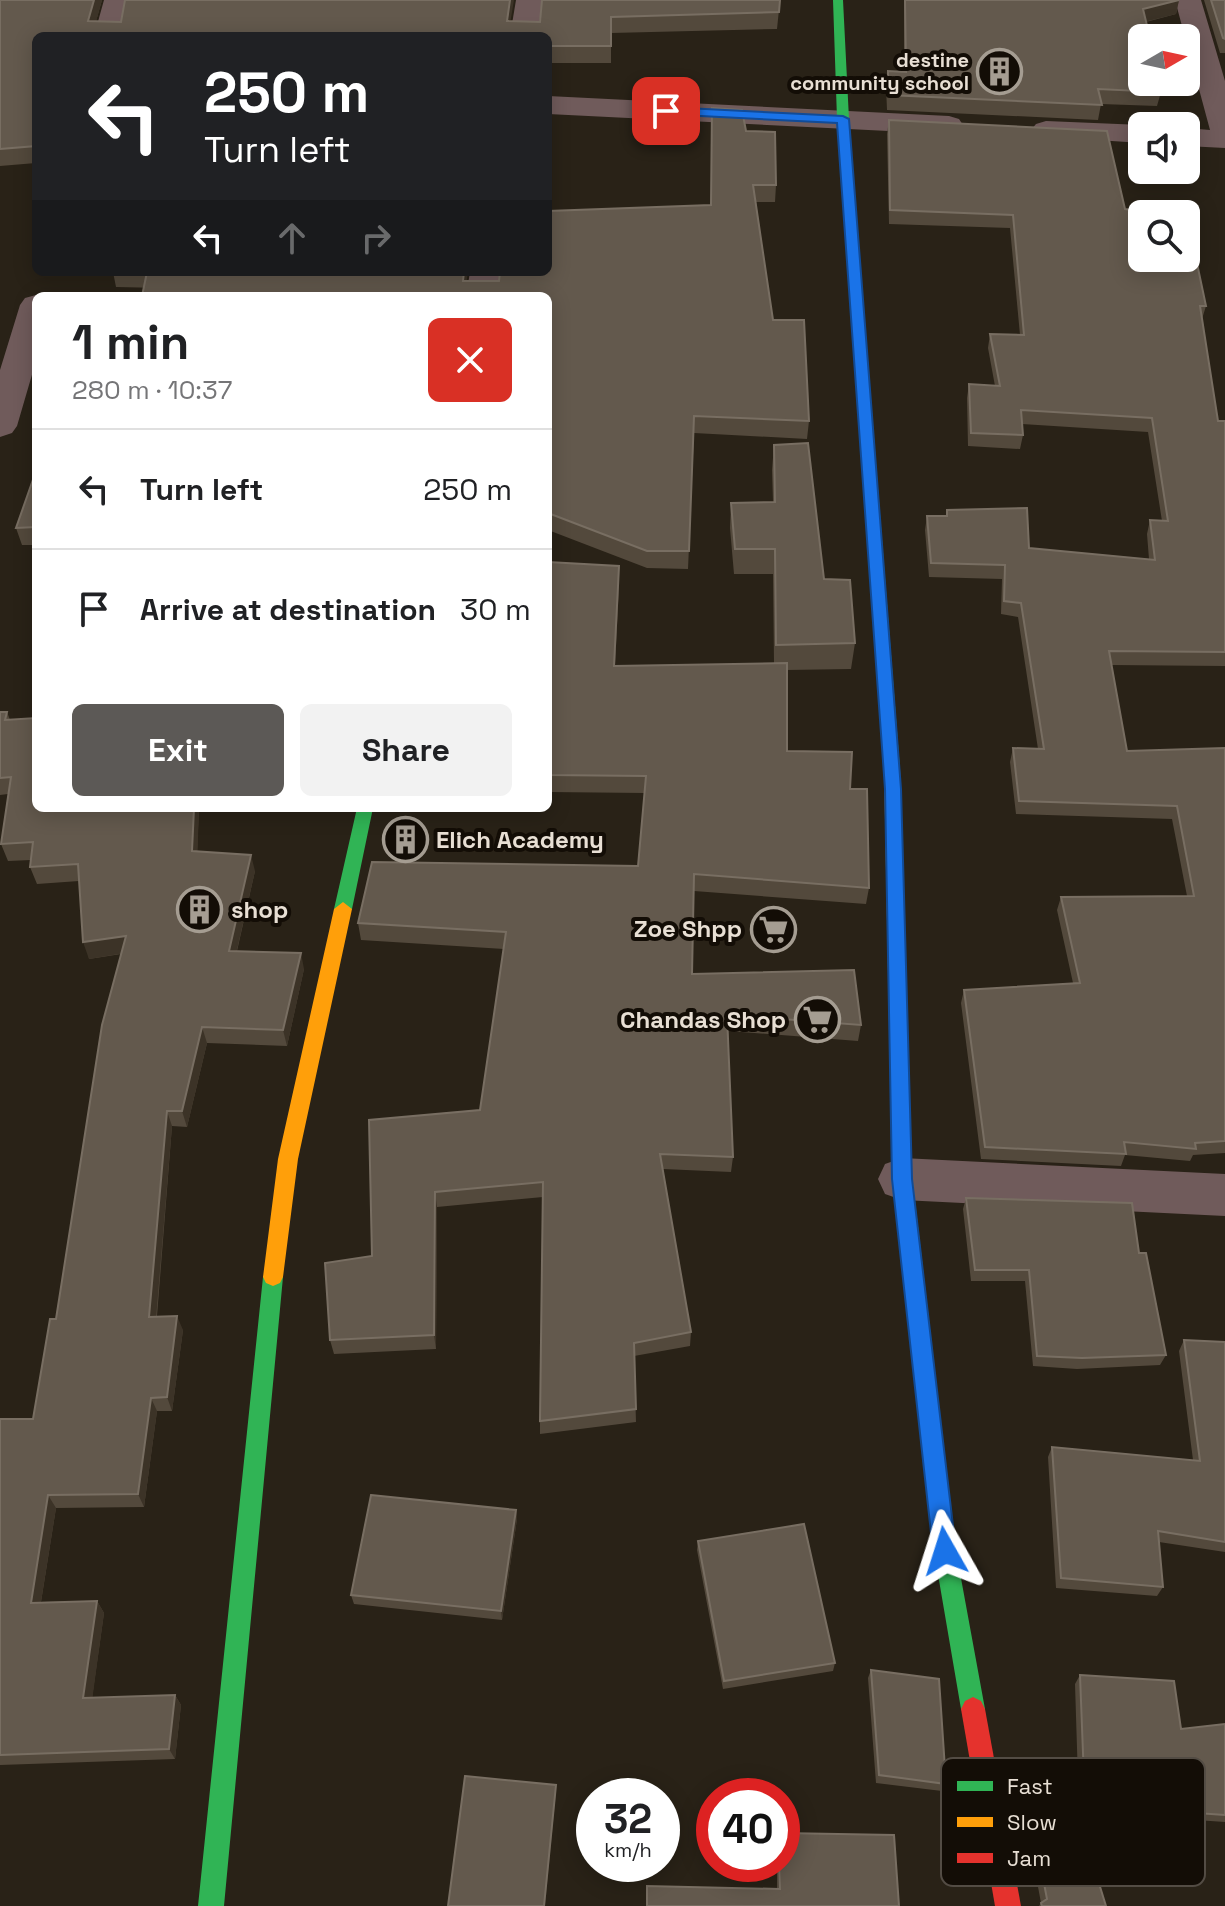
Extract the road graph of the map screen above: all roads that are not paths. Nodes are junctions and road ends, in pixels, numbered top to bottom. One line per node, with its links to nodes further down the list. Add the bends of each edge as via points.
1 (117, 0): 5 (street)
2 (529, 0): 6 (street)
3 (838, 0): 8 (street)
4 (1188, 0): 11 (street)
5 (109, 32)
6 (525, 32)
7 (552, 105): 8 (street)
8 (843, 119): 9 (street); 18 (street, via 893,789)
9 (969, 126)
10 (1016, 128): 12 (street)
11 (1225, 130)
12 (1128, 133)
13 (1200, 138): 14 (street)
14 (1225, 139)
15 (32, 318): 16 (street)
16 (0, 426)
17 (364, 812): 22 (street, via 288,1159 263,1358)
18 (902, 1179): 19 (street); 20 (street, via 945,1551)
19 (1225, 1195)
20 (982, 1758)
21 (1004, 1886): 23 (street)
22 (211, 1906)
23 (1008, 1906)

